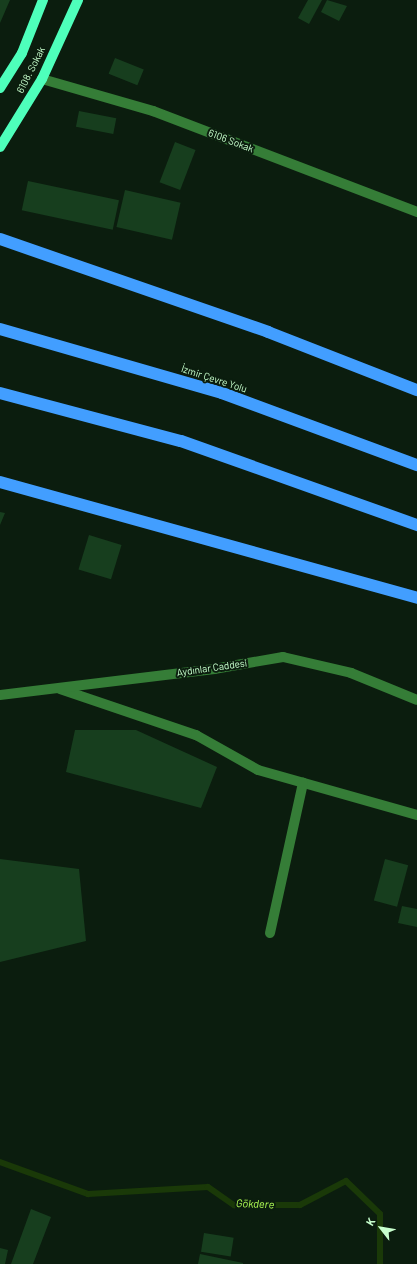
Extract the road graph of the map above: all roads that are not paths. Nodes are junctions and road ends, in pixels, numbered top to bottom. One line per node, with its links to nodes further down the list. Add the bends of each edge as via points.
1 (43, 0): 4 (main road, 6108. Sokak, via 22,53)
2 (78, 0): 3 (main road, 6108. Sokak)
3 (42, 79): 5 (main road, 6108. Sokak); 6 (street, 6106 Sokak, via 153,111)
4 (0, 88)
5 (0, 147)
6 (417, 212)
7 (0, 239): 9 (highway, via 268,332)
8 (0, 329): 11 (highway, İzmir Çevre Yolu, via 222,393)
9 (417, 390)
10 (0, 393): 13 (highway, via 181,441)
11 (417, 465)
12 (0, 482): 14 (highway)
13 (417, 525)
14 (417, 598)
15 (56, 688): 16 (street, Aydınlar Caddesi); 17 (street, Aydınlar Caddesi, via 214,669 283,657 351,672); 18 (street, via 196,735 258,770)
16 (0, 695)
17 (417, 700)
18 (303, 783): 19 (street); 20 (street)
19 (417, 816)
20 (270, 933)

